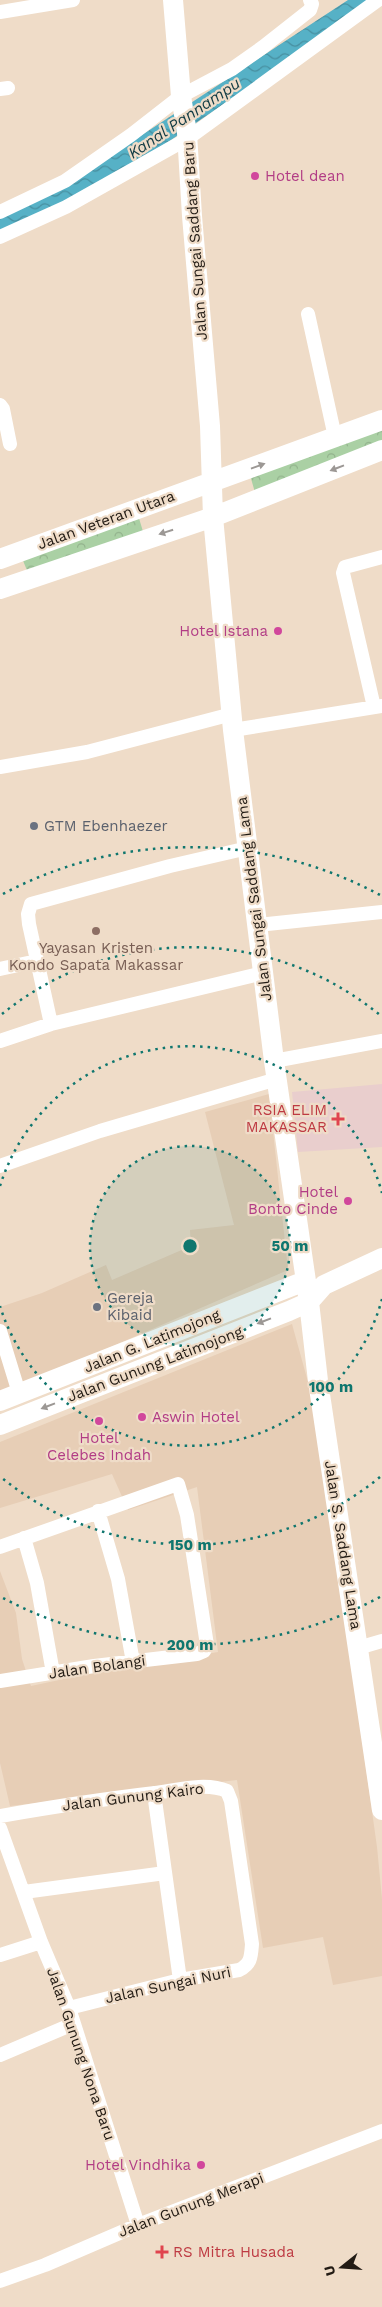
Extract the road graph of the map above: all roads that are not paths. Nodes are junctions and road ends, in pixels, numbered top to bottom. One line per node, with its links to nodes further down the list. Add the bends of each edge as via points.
1 (73, 0): 5 (street)
2 (173, 0): 6 (main road, Jalan Sungai Saddang Baru)
3 (310, 0): 6 (street, via 310,10 286,31 232,69)
4 (378, 0): 7 (street)
5 (0, 12)
6 (181, 99): 7 (main road, Jalan Sungai Saddang Baru); 8 (street, via 65,181)
7 (187, 136): 9 (street, via 66,207); 16 (main road, Jalan Sungai Saddang Baru)
8 (0, 212)
9 (0, 237)
10 (308, 314): 13 (street)
11 (0, 405): 14 (street)
12 (382, 420): 13 (main road, Jalan Veteran Utara)
13 (335, 437): 16 (main road, Jalan Veteran Utara, one-way to 13)
14 (10, 444)
15 (382, 450): 17 (main road, Jalan Veteran Utara, one-way to 17)
16 (212, 482): 17 (main road, Jalan Sungai Saddang Baru); 19 (main road, Jalan Veteran Utara)
17 (213, 517): 20 (main road, Jalan Veteran Utara, one-way to 20); 22 (main road, Jalan Sungai Saddang Lama)
18 (382, 557): 21 (street, via 345,567 343,573)
19 (1, 559): 20 (main road)
20 (7, 587)
21 (378, 706): 22 (street)
22 (233, 722): 23 (street); 24 (main road, Jalan Sungai Saddang Lama)
23 (0, 767)
24 (248, 848): 26 (main road, Jalan Sungai Saddang Lama); 27 (street, via 31,904 29,924)
25 (382, 912): 26 (street)
26 (258, 925): 29 (main road, Jalan Sungai Saddang Lama)
27 (37, 961): 28 (street); 30 (street)
28 (0, 969)
29 (263, 973): 30 (street); 33 (main road, Jalan Sungai Saddang Lama)
30 (50, 1024): 31 (street)
31 (0, 1041)
32 (382, 1042): 33 (street)
33 (275, 1070): 34 (street); 36 (main road, Jalan Sungai Saddang Lama)
34 (0, 1166)
35 (382, 1258): 37 (main road)
36 (305, 1280): 37 (main road); 38 (main road, Jalan S. Saddang Lama); 40 (main road, Jalan G. Latimojong)
37 (324, 1285): 38 (main road)
38 (309, 1302): 42 (main road, Jalan Gunung Latimojong, one-way to 42); 47 (main road, Jalan S. Saddang Lama)
39 (0, 1331): 40 (street)
40 (20, 1393): 41 (main road, Jalan G. Latimojong)
41 (0, 1401)
42 (0, 1425)
43 (98, 1511): 44 (street); 48 (street, via 118,1579); 48 (street, Jalan Bolangi, via 178,1484 187,1515 206,1644 204,1651)
44 (24, 1538): 45 (street); 49 (street, via 37,1583)
45 (0, 1547)
46 (382, 1641): 47 (street)
47 (358, 1648): 52 (main road, Jalan S. Saddang Lama)
48 (133, 1662): 49 (street, Jalan Bolangi)
49 (53, 1673): 50 (street, Jalan Bolangi)
50 (0, 1681)
51 (154, 1793): 53 (street, Jalan Gunung Kairo); 55 (street, Jalan Gunung Kairo, via 217,1787 227,1791); 56 (street)
52 (382, 1810)
53 (0, 1816)
54 (0, 1828): 57 (street, Jalan Gunung Nona Baru)
55 (241, 1858): 60 (street, Jalan Sungai Nuri, via 252,1944 251,1960 239,1970)
56 (166, 1873): 57 (street); 60 (street)
57 (24, 1892): 58 (street, Jalan Gunung Nona Baru)
58 (41, 1942): 59 (street); 61 (street, Jalan Gunung Nona Baru)
59 (0, 1955)
60 (180, 1980): 61 (street, Jalan Sungai Nuri)
61 (69, 2008): 62 (street, Jalan Gunung Nona Baru)
62 (73, 2024): 63 (street); 65 (street, Jalan Gunung Nona Baru)
63 (0, 2055)
64 (382, 2131): 65 (street, Jalan Gunung Merapi)
65 (138, 2225): 66 (street, Jalan Gunung Merapi)
66 (0, 2282)

